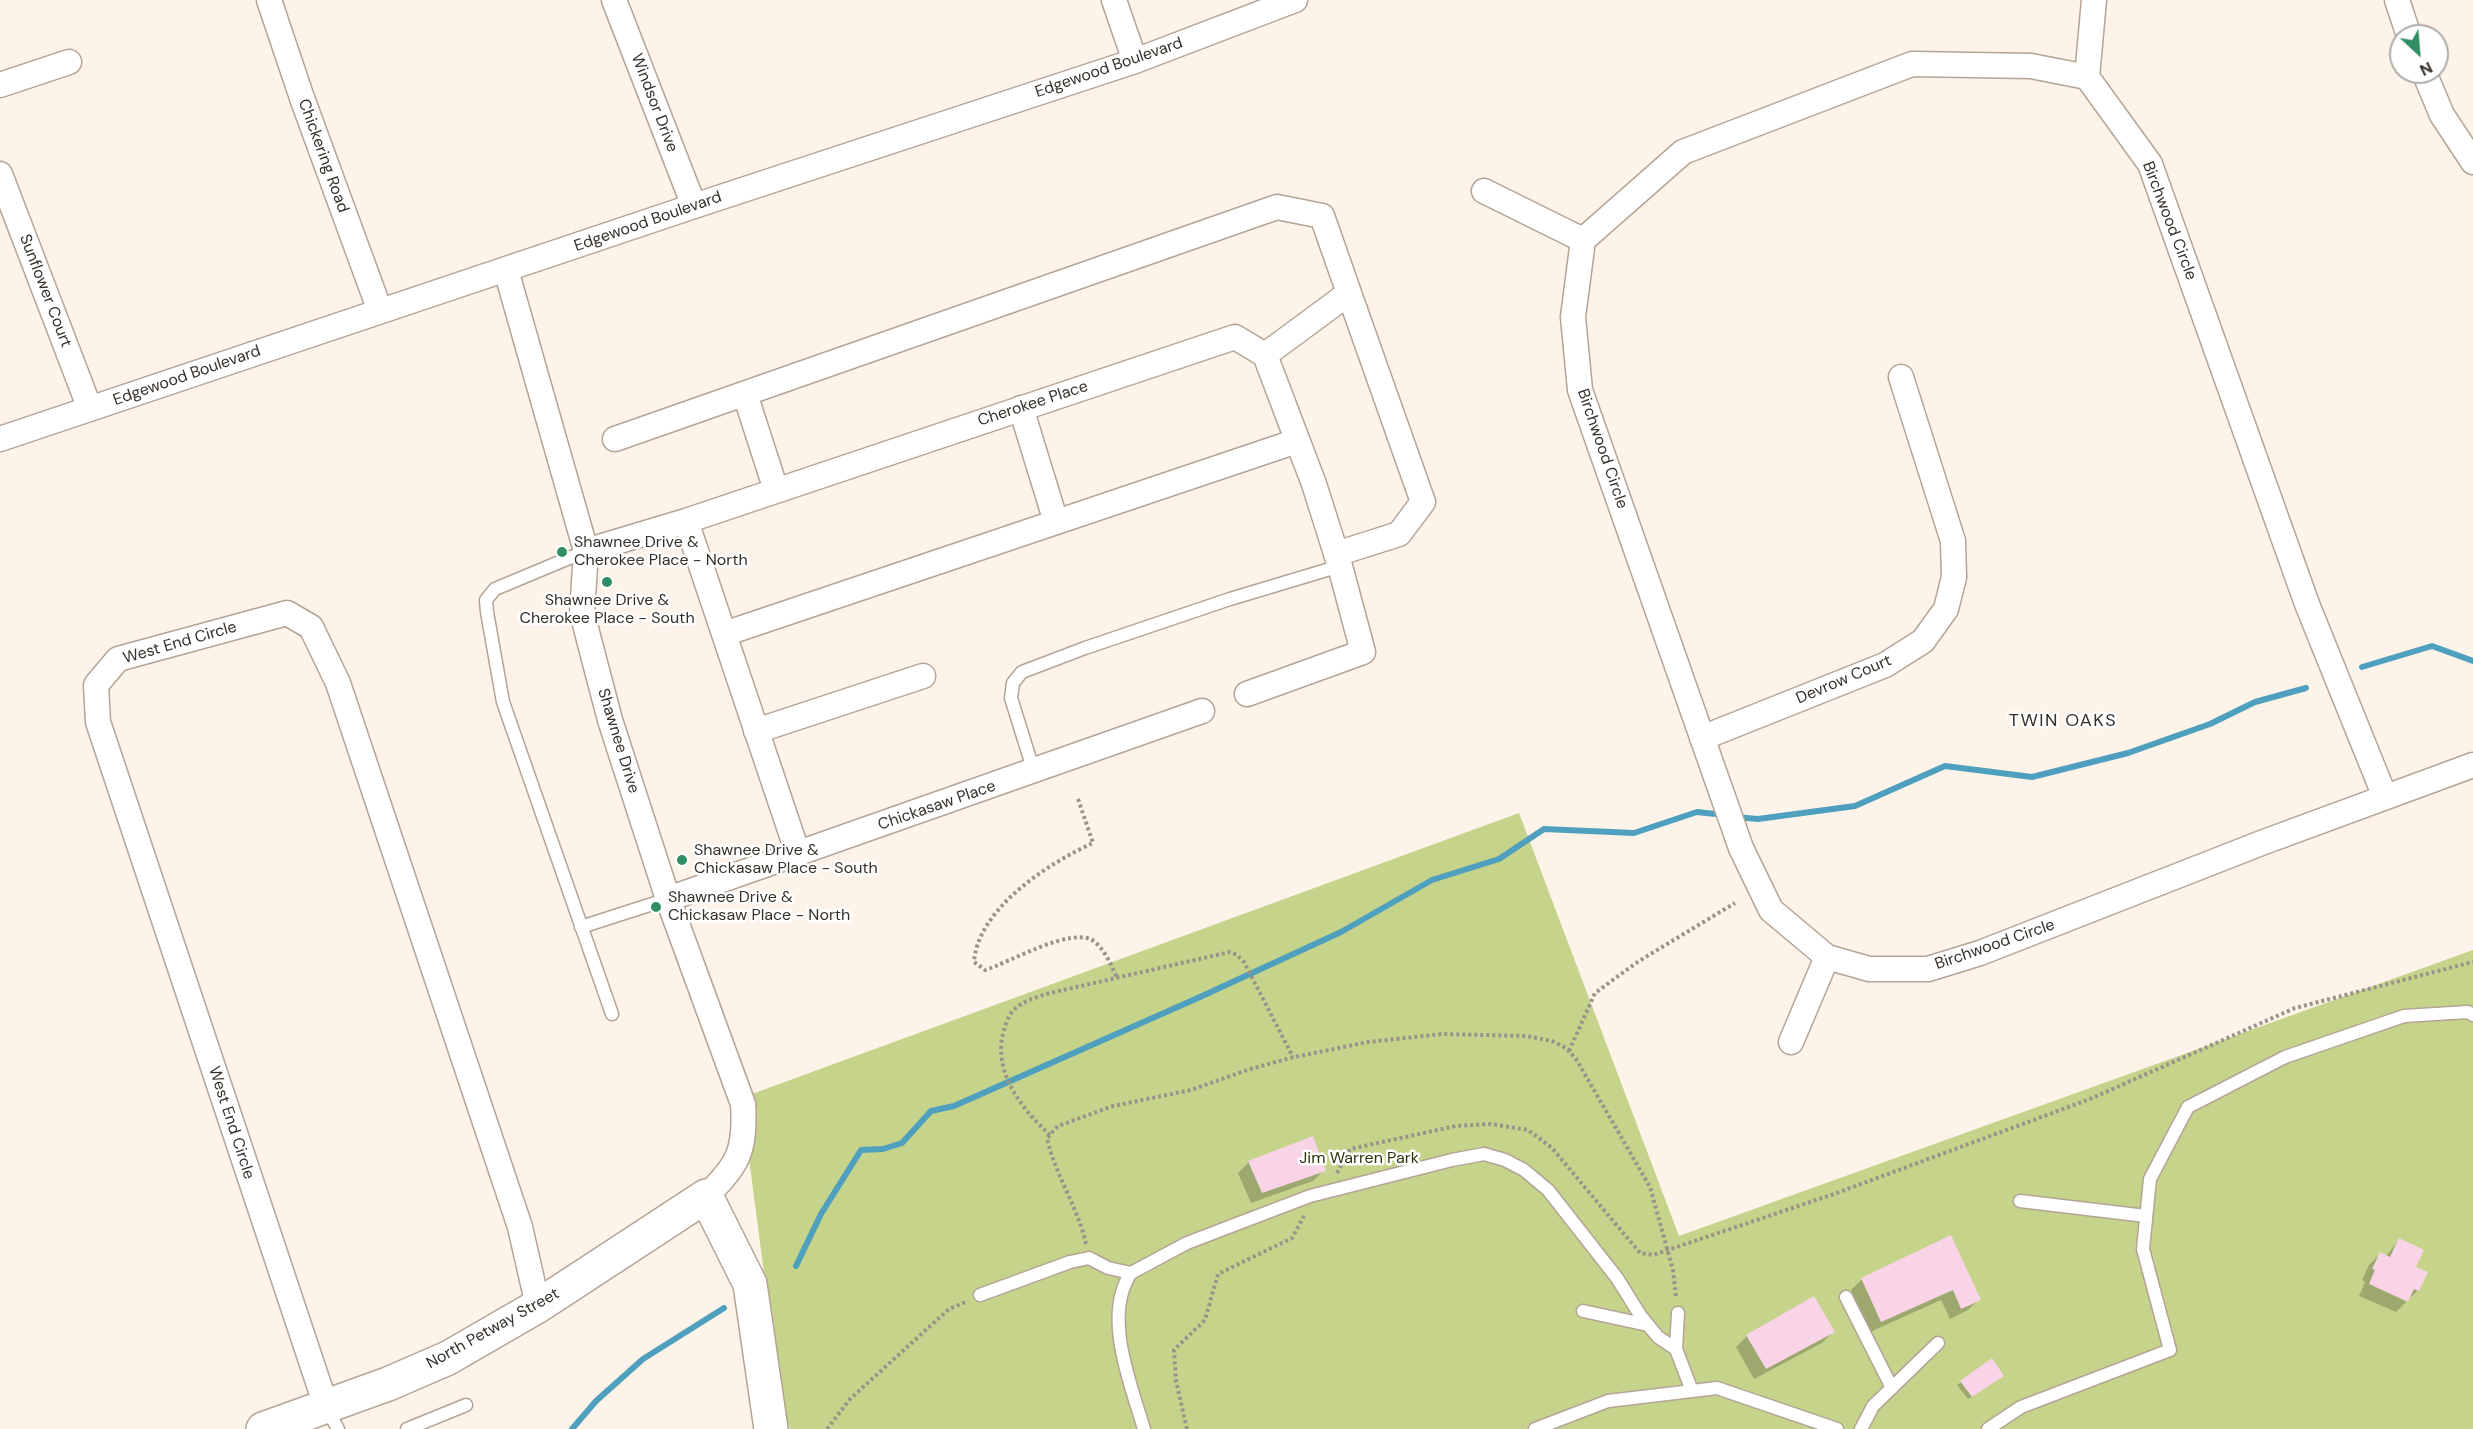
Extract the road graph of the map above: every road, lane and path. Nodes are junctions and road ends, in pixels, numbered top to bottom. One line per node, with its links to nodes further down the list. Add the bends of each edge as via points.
1 (269, 0): 20 (street, Chickering Road)
2 (614, 0): 16 (street, Windsor Drive)
3 (1114, 0): 8 (street)
4 (1294, 0): 8 (street, Edgewood Boulevard)
5 (2094, 0): 10 (street)
6 (2397, 0): 7 (street)
7 (2405, 24)
8 (1135, 61): 16 (street, Edgewood Boulevard)
9 (69, 62): 12 (street)
10 (2087, 77): 17 (street, via 2031,66 1911,64 1683,152); 42 (street, Birchwood Circle, via 2151,164 2307,604)
11 (2429, 84): 13 (street, via 2442,115)
12 (0, 85)
13 (2473, 162)
14 (0, 174): 25 (street, Sunflower Court)
15 (1484, 191): 17 (street)
16 (694, 206): 18 (street, Edgewood Boulevard)
17 (1583, 240): 39 (street, Birchwood Circle, via 1573,317 1580,390)
18 (506, 270): 20 (street, Edgewood Boulevard); 32 (street, Shawnee Drive)
19 (1349, 293): 21 (street); 23 (street, via 1322,216 1277,207); 33 (street, via 1423,502 1399,534)
20 (380, 312): 25 (street, Edgewood Boulevard)
21 (1265, 355): 24 (street, Cherokee Place, via 1235,337); 28 (street)
22 (1901, 377): 39 (street, Devrow Court, via 1953,541 1954,577 1946,609 1923,641 1885,665)
23 (745, 393): 27 (street); 29 (street)
24 (1021, 408): 29 (street, Cherokee Place); 31 (street)
25 (90, 409): 26 (street, Edgewood Boulevard)
26 (0, 439)
27 (615, 440)
28 (1298, 441): 31 (street); 33 (street)
29 (776, 490): 30 (street, Cherokee Place)
30 (686, 520): 32 (street, Cherokee Place); 34 (street)
31 (1056, 522): 34 (street)
32 (586, 551): 45 (street, Shawnee Drive, via 582,613 610,720); 47 (lane, via 495,589 486,600 503,702)
33 (1338, 560): 36 (street, via 1364,652); 41 (lane, via 1022,672 1013,683 1011,698)
34 (724, 634): 38 (street)
35 (923, 676): 38 (street)
36 (1247, 694)
37 (1202, 711): 41 (street, Chickasaw Place)
38 (756, 731): 44 (street)
39 (1702, 738): 48 (street, Birchwood Circle, via 1741,848 1771,910)
40 (2473, 765): 42 (street, Birchwood Circle)
41 (1034, 772): 44 (street, Chickasaw Place)
42 (2385, 797): 48 (street, Birchwood Circle, via 1939,966 1869,969)
43 (1078, 799): 50 (path, via 1094,843 1045,869 1014,894 982,932 974,962 984,970 1065,938 1079,937 1093,940)
44 (798, 854): 45 (street, Chickasaw Place)
45 (668, 899): 47 (lane); 58 (street, Shawnee Drive, via 743,1104 745,1129 741,1151 725,1178)
46 (1735, 903): 54 (path, via 1639,961 1595,993)
47 (581, 927): 51 (lane)
48 (1827, 957): 53 (street)
49 (2473, 962): 61 (path, via 2295,1008 2090,1099 1834,1194)
50 (1117, 978): 55 (path, via 1230,952 1237,955); 56 (path, via 1050,993 1011,1012 1004,1030 1001,1062 1027,1112)
51 (612, 1014)
52 (2473, 1015): 60 (lane, via 2469,1012 2404,1016 2285,1057 2188,1107 2150,1179)
53 (1791, 1042)
54 (1569, 1051): 55 (path, via 1552,1041 1526,1036 1442,1034 1368,1042); 61 (path, via 1650,1187)
55 (1293, 1057): 56 (path, via 1191,1090 1113,1106 1058,1126)
56 (1050, 1135): 62 (path, via 1047,1138 1052,1161 1083,1231)
57 (1324, 1192): 61 (path, via 1350,1149 1456,1126 1491,1124 1527,1130 1552,1148 1640,1253 1653,1255); 63 (lane, via 1187,1244); 69 (lane, via 1484,1154 1505,1160 1548,1190 1617,1278); 81 (path, via 1309,1206 1292,1238 1218,1274 1205,1320 1174,1350 1176,1381)
58 (706, 1196): 66 (street, North Petway Street); 78 (street, via 750,1284)
59 (2020, 1201): 60 (lane)
60 (2146, 1216): 85 (lane, via 2143,1250 2170,1350 2021,1407)
61 (1667, 1250): 68 (path)
62 (1089, 1258): 63 (lane, via 1108,1268); 64 (lane)
63 (1131, 1273): 80 (lane, via 1120,1307 1119,1337)
64 (980, 1295): 79 (path, via 949,1310 850,1399)
65 (1846, 1297): 72 (lane)
66 (538, 1306): 75 (street, North Petway Street, via 448,1358 388,1384); 75 (street, West End Circle, via 520,1227 346,706 311,627 287,613 118,659 96,685 98,722)
67 (1583, 1311): 69 (lane)
68 (1677, 1313): 71 (lane)
69 (1648, 1325): 71 (lane)
70 (1938, 1343): 72 (lane)
71 (1676, 1349): 73 (lane)
72 (1892, 1388): 84 (lane, via 1873,1406)
73 (1692, 1391): 82 (lane, via 1608,1401); 83 (lane, via 1717,1388)
74 (466, 1405): 77 (lane)
75 (332, 1417): 76 (street, North Petway Street)
76 (263, 1429)
77 (407, 1429)
78 (771, 1429)
79 (826, 1429)
80 (1144, 1429)
81 (1187, 1429)
82 (1535, 1429)
83 (1837, 1429)
84 (1861, 1429)
85 (1988, 1429)

